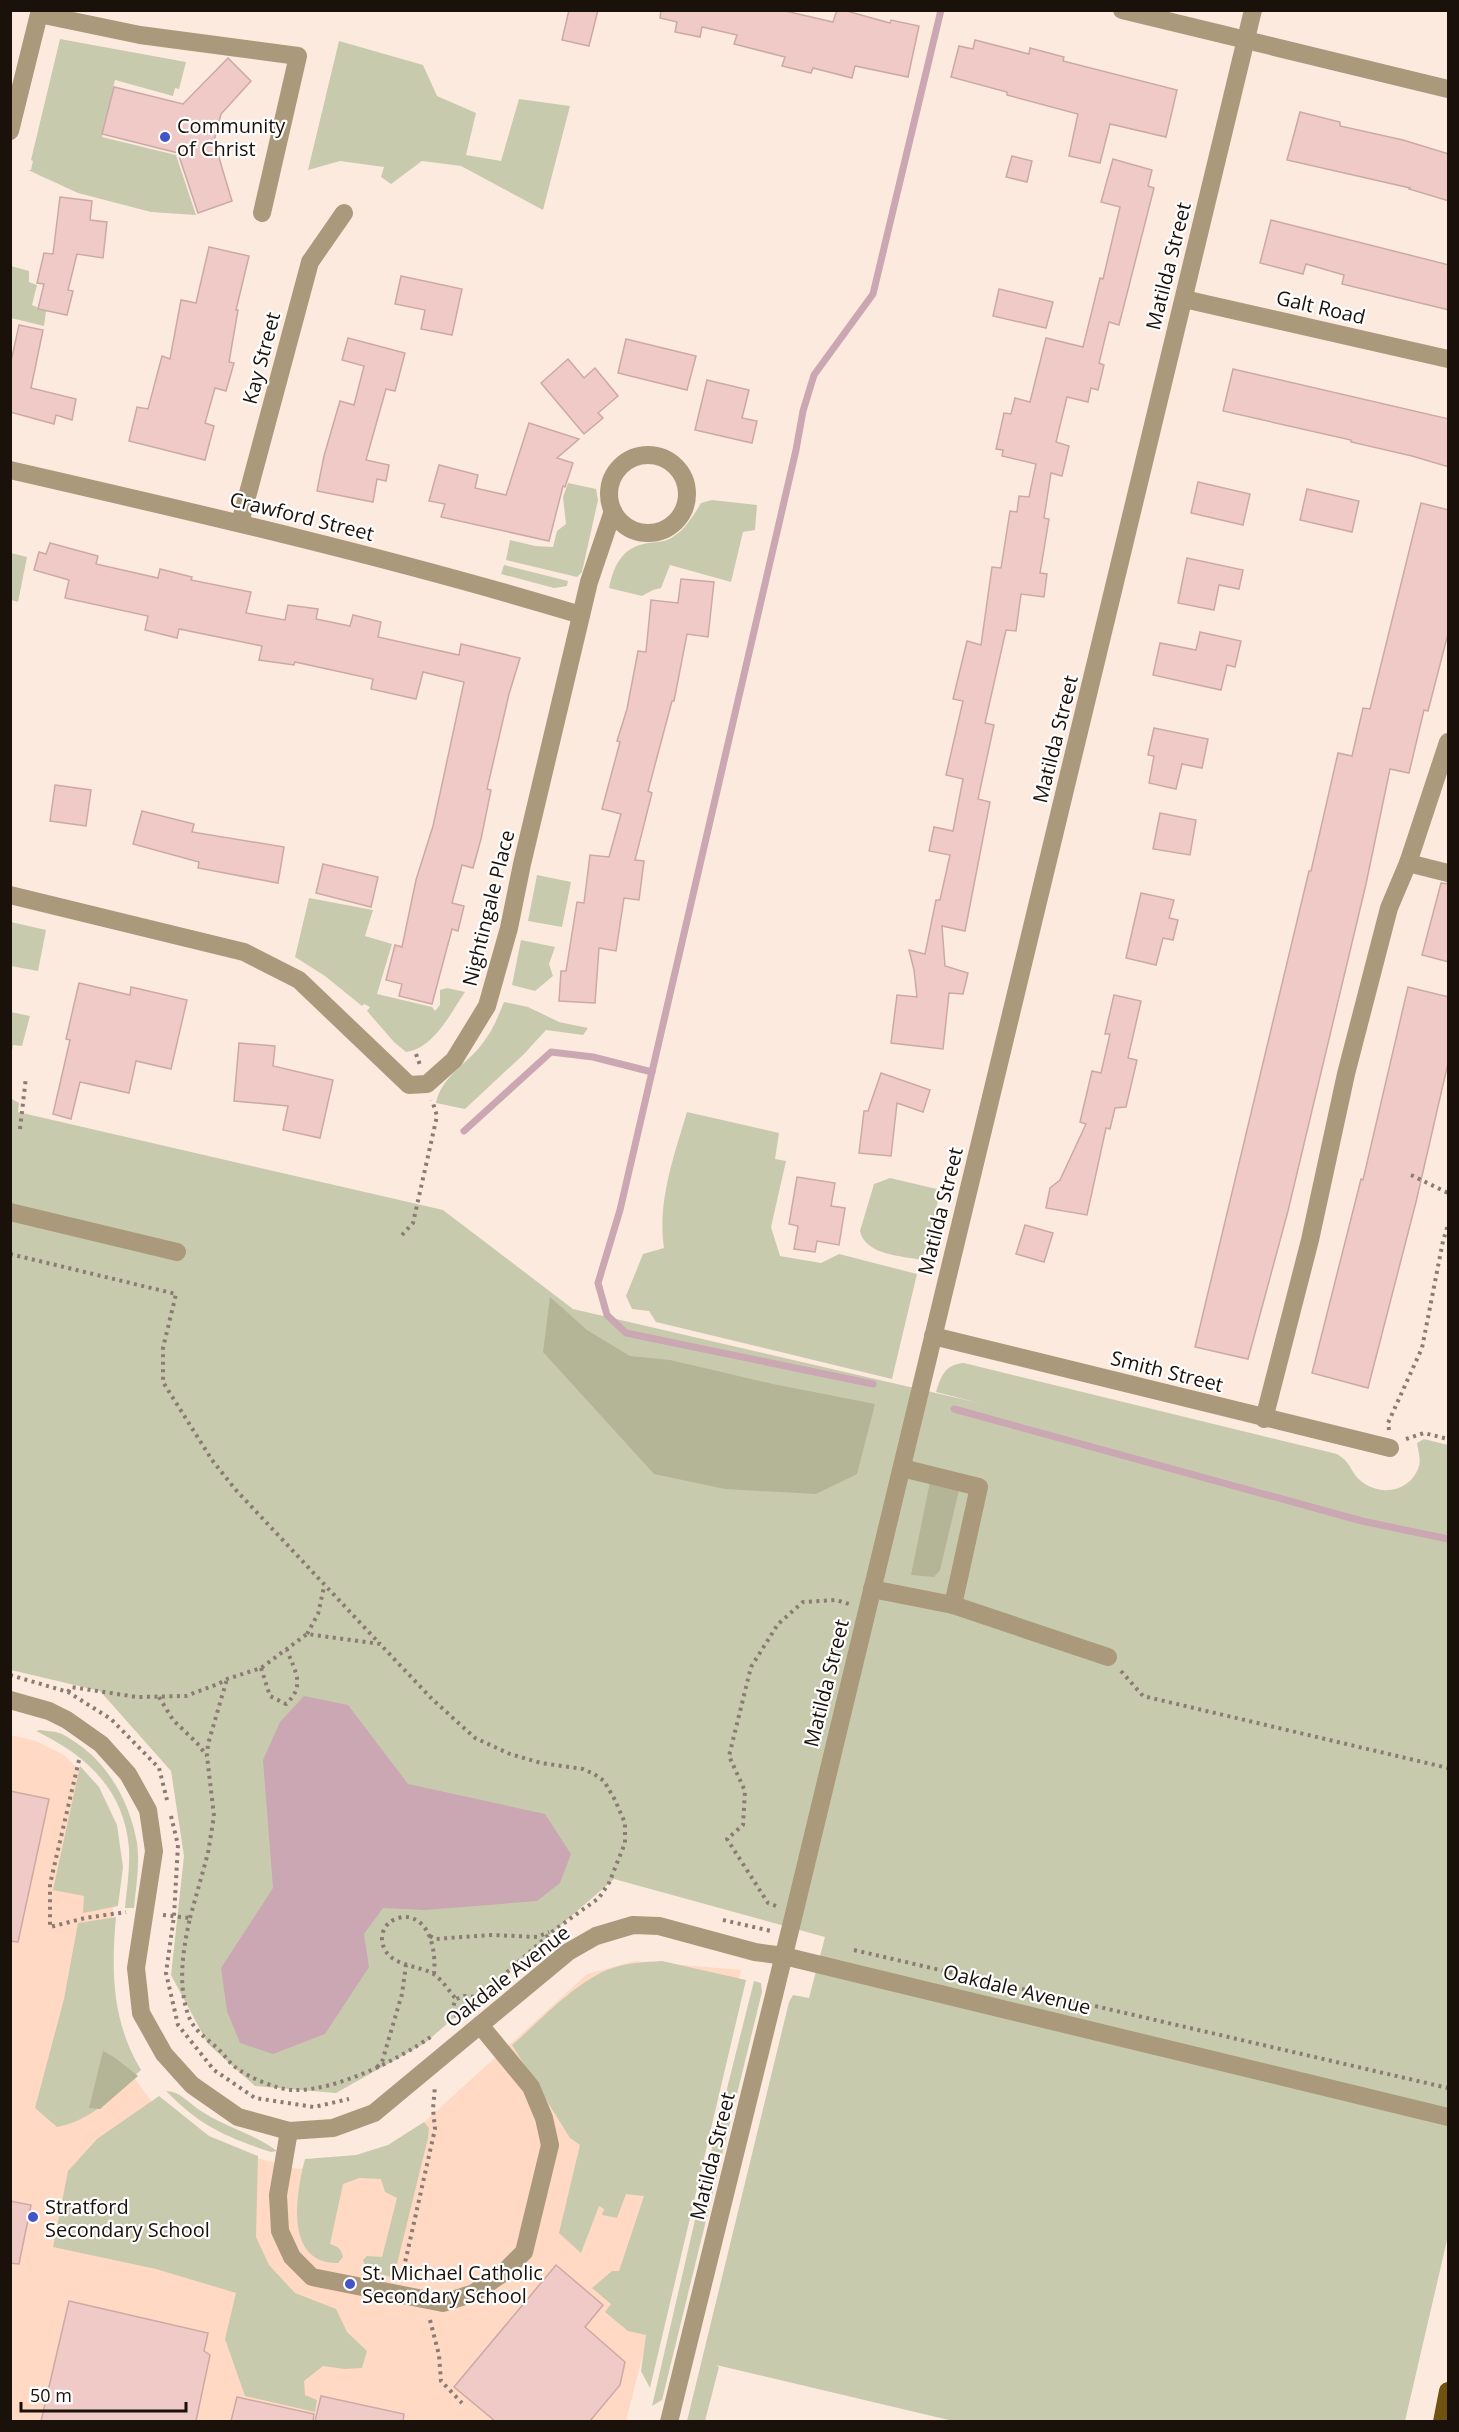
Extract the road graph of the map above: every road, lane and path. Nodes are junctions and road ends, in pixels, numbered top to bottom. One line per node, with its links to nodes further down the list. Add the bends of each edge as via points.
1 (1122, 10): 4 (street)
2 (1253, 10): 4 (street, Matilda Street)
3 (40, 12): 6 (street); 7 (street, via 140,35 298,56)
4 (1246, 40): 5 (street); 9 (street, Matilda Street)
5 (1449, 89)
6 (10, 131)
7 (262, 213)
8 (344, 213): 13 (street, Kay Street, via 310,262)
9 (1184, 299): 10 (street, Galt Road); 30 (street, Matilda Street)
10 (1449, 359)
11 (10, 470): 13 (street, Crawford Street)
12 (613, 511): 12 (street, via 633,530 649,533 674,524 684,510 687,496 683,475 675,465 656,455 630,459 611,482); 14 (street, Nightingale Place)
13 (240, 523): 14 (street, Crawford Street)
14 (581, 615): 21 (street, Nightingale Place, via 509,928 487,1006 454,1060)
15 (1449, 742): 16 (street)
16 (1408, 863): 17 (street); 31 (street, via 1389,908 1375,962)
17 (1449, 873)
18 (10, 895): 21 (street, via 244,952 299,980 409,1085)
19 (416, 1054): 21 (path)
20 (26, 1077): 22 (path)
21 (427, 1083): 27 (path, via 437,1116 413,1223)
22 (20, 1129)
23 (1411, 1175): 24 (path)
24 (1449, 1193)
25 (10, 1212): 28 (street)
26 (1449, 1225): 33 (path, via 1422,1348 1388,1423)
27 (402, 1235)
28 (177, 1252)
29 (10, 1254): 35 (path, via 176,1294 163,1348 164,1382 224,1474)
30 (933, 1336): 31 (street, Smith Street); 34 (street, Matilda Street)
31 (1264, 1419): 33 (street, Smith Street)
32 (1449, 1440): 33 (path, via 1424,1433)
33 (1390, 1448)
34 (902, 1468): 36 (street, Matilda Street); 37 (street, via 979,1487)
35 (324, 1587): 38 (path, via 318,1614); 39 (path)
36 (870, 1598): 37 (street); 54 (street, Matilda Street); 54 (path, via 803,1602 778,1624 752,1667 729,1756 745,1791 743,1825 728,1839 768,1903)
37 (953, 1605): 41 (street)
38 (307, 1634): 39 (path); 40 (path)
39 (380, 1644): 58 (path, via 475,1738 541,1763 583,1769 604,1781 625,1823 625,1843 599,1898)
40 (287, 1650): 42 (path); 42 (path, via 298,1679 295,1696 286,1704 270,1696)
41 (1108, 1657): 50 (path, via 1143,1696)
42 (261, 1668): 44 (path)
43 (10, 1675): 45 (path)
44 (227, 1678): 46 (path, via 186,1696); 48 (path)
45 (68, 1692): 46 (path, via 71,1687 137,1697); 51 (path, via 111,1719 159,1768)
46 (159, 1696): 48 (path, via 173,1720)
47 (10, 1700): 53 (street, Oakdale Avenue, via 67,1720 101,1744 128,1774 148,1810 154,1851)
48 (207, 1755): 56 (path, via 214,1816)
49 (79, 1760): 53 (path, via 50,1884 50,1927 122,1912)
50 (1449, 1768)
51 (167, 1801)
52 (170, 1812): 55 (path, via 178,1845)
53 (145, 1914): 55 (path); 76 (street, Oakdale Avenue, via 136,1968 141,2013 164,2054 192,2085 238,2117)
54 (794, 1914): 59 (street, Matilda Street)
55 (174, 1916): 56 (path); 74 (path, via 166,1973 178,2025 213,2070 255,2098 314,2107)
56 (190, 1918): 72 (path, via 182,1953 189,2016 196,2029 234,2066 264,2083 293,2091)
57 (712, 1918): 59 (path)
58 (553, 1930): 60 (path, via 537,1937); 65 (path)
59 (789, 1935): 62 (street, Matilda Street)
60 (429, 1936): 63 (path, via 414,1918 404,1916 390,1922 382,1932 382,1945); 64 (path)
61 (844, 1948): 73 (path)
62 (784, 1956): 69 (street, Oakdale Avenue, via 659,1926 633,1925 596,1936 568,1952); 75 (street, Oakdale Avenue); 81 (street, Matilda Street)
63 (406, 1965): 64 (path); 72 (path, via 402,1994 382,2062)
64 (434, 1974): 66 (path)
65 (478, 1997): 66 (path); 67 (path)
66 (456, 1999): 67 (path, via 452,2009 453,2016)
67 (457, 2015): 68 (path)
68 (450, 2022)
69 (480, 2025): 71 (street, Oakdale Avenue); 78 (street, via 531,2087 550,2145 524,2252 504,2273 474,2293 443,2303)
70 (441, 2029): 72 (path, via 404,2056)
71 (437, 2060): 76 (street, Oakdale Avenue, via 374,2113 333,2128); 77 (path, via 435,2129)
72 (375, 2069)
73 (1449, 2088)
74 (354, 2098)
75 (1449, 2118)
76 (289, 2131): 77 (street, via 278,2194 280,2231 292,2257 312,2277)
77 (398, 2294): 78 (street)
78 (424, 2300): 80 (path, via 439,2355 441,2381)
79 (1449, 2391): 82 (main road)
80 (462, 2403)
81 (669, 2421)
82 (1442, 2421)

